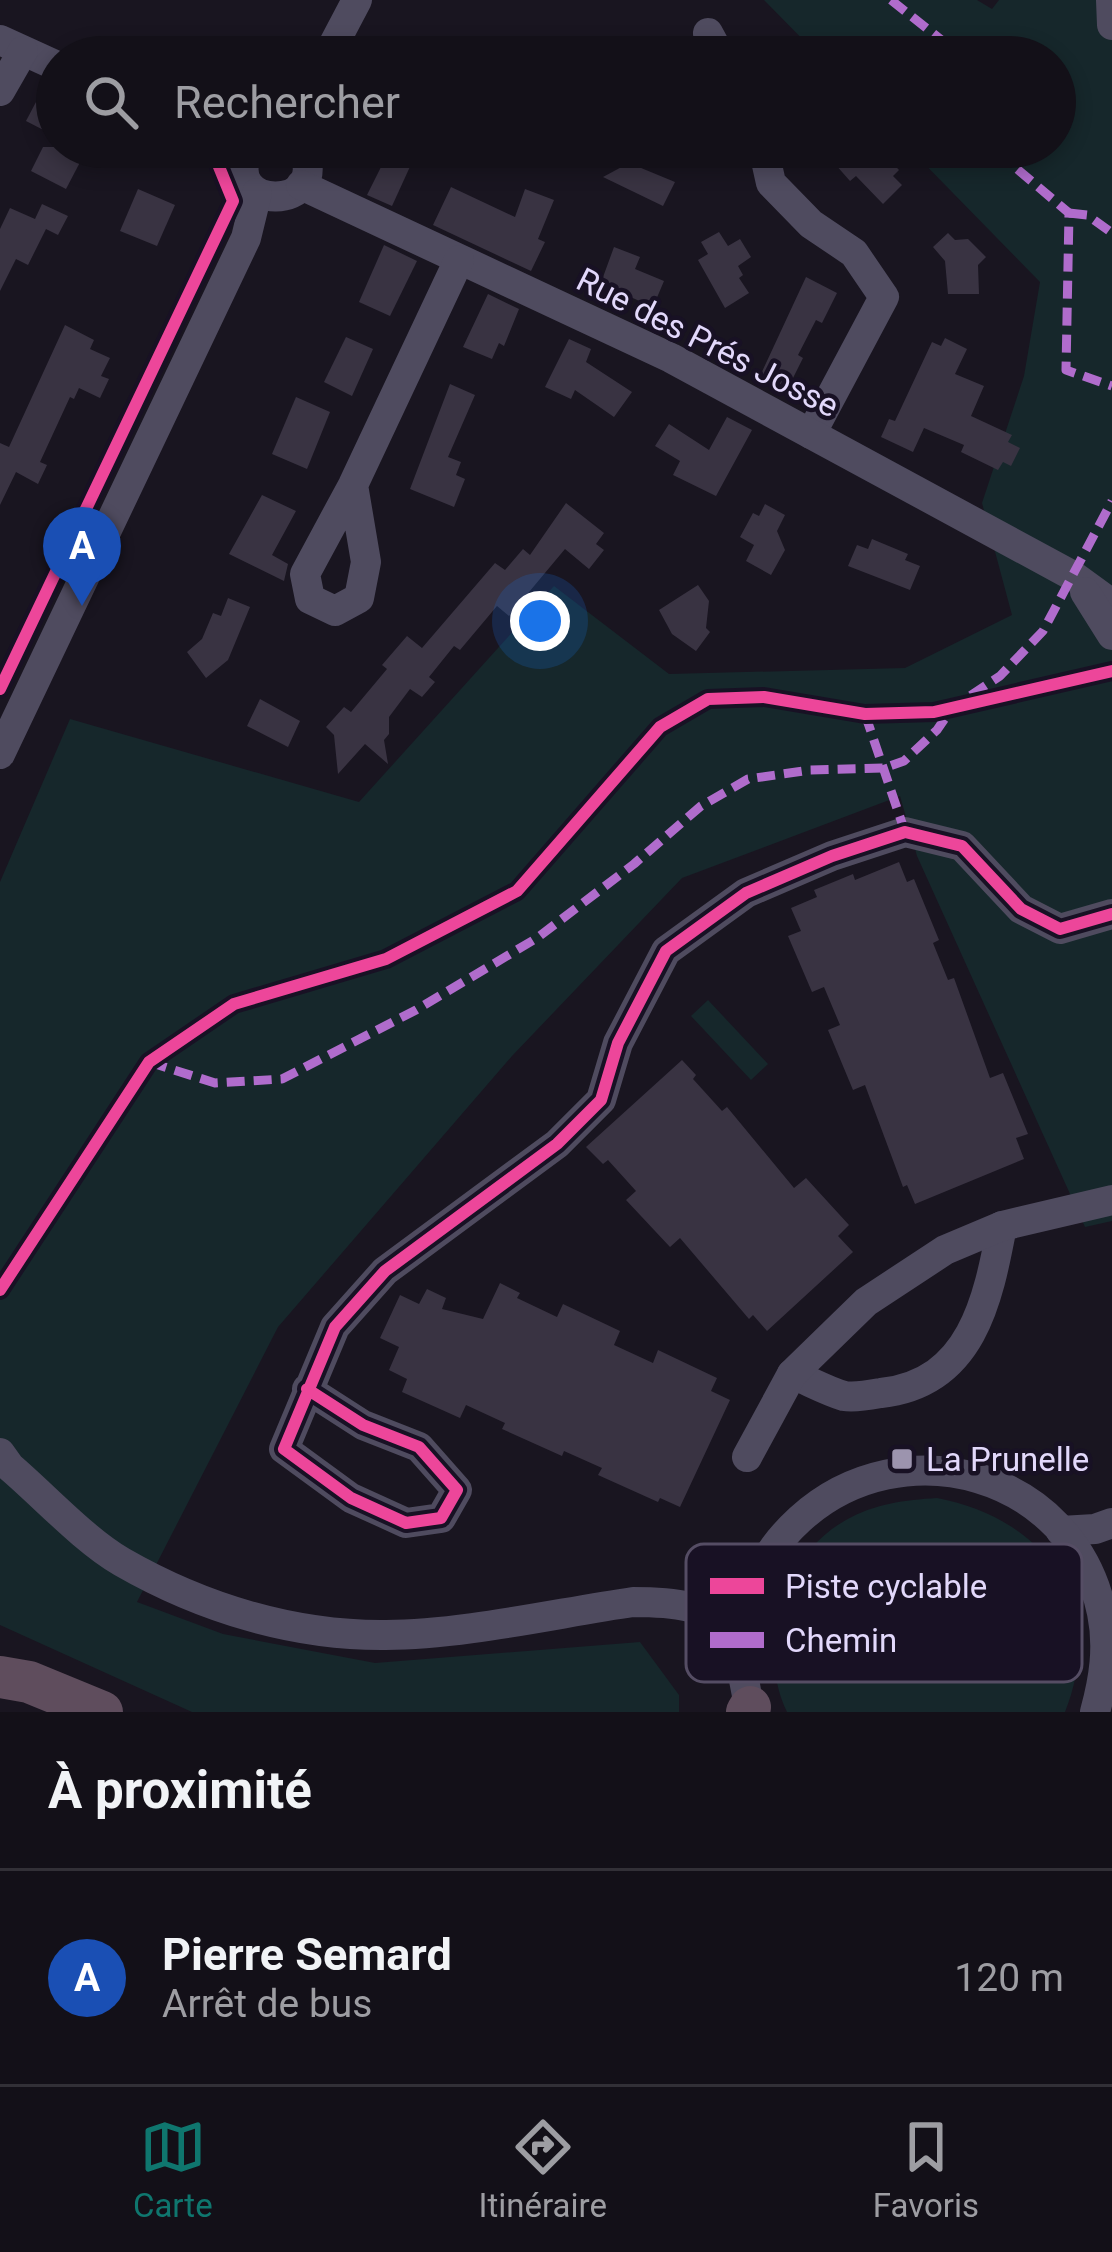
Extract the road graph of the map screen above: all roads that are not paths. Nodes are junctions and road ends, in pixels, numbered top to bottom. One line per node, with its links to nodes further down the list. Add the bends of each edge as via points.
1 (356, 0): 4 (street)
2 (1111, 0): 3 (street)
3 (1112, 25)
4 (338, 36)
5 (11, 45): 6 (street)
6 (0, 91)
7 (244, 168): 11 (street)
8 (306, 168): 10 (street)
9 (768, 168): 13 (street, via 771,183 854,253 884,297)
10 (301, 185): 11 (street, via 286,196); 12 (street, Rue des Prés Josse)
11 (257, 193): 18 (street, via 246,238)
12 (459, 260): 13 (street, Rue des Prés Josse, via 671,358); 14 (street)
13 (811, 434): 15 (street, Rue des Prés Josse)
14 (353, 484)
15 (1075, 577): 16 (street, Rue des Prés Josse); 17 (street, Rue des Prés Josse)
16 (1112, 604)
17 (1112, 635)
18 (0, 754)
19 (1112, 914): 23 (street, via 1060,929 1021,909 962,845 905,832 746,893 666,951 619,1043 601,1100 557,1144 385,1271 335,1327)
20 (1112, 1200): 21 (street)
21 (1002, 1226): 22 (street, via 945,1250 866,1302); 22 (street, via 981,1312 963,1350 932,1376 848,1397)
22 (792, 1374): 25 (street)
23 (307, 1389): 23 (street, via 284,1450 351,1498 406,1523 441,1518 458,1490 419,1447 363,1426)
24 (0, 1454): 32 (street, via 118,1560 264,1622 389,1636 653,1602)
25 (746, 1457)
26 (1112, 1523): 27 (street)
27 (1061, 1531): 28 (street, via 1003,1486 917,1468 867,1477 821,1500); 29 (street)
28 (777, 1544)
29 (1070, 1544)
30 (1082, 1563): 31 (street)
31 (1107, 1604): 34 (street)
32 (686, 1605)
33 (0, 1677): 37 (highway)
34 (1108, 1678): 38 (street)
35 (0, 1691): 36 (highway)
36 (49, 1712)
37 (102, 1712)
38 (1095, 1712)

